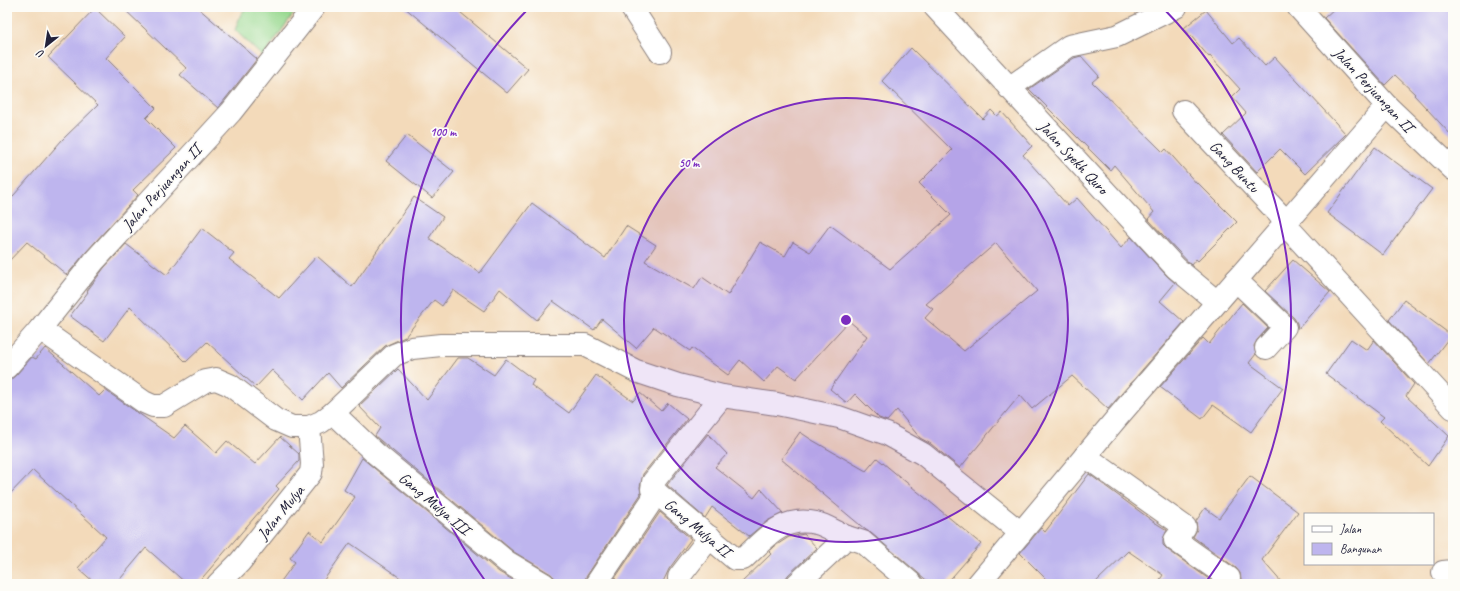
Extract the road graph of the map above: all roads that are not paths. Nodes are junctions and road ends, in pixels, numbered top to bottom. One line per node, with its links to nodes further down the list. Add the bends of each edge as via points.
1 (314, 7): 14 (street, Jalan Perjuangan II, via 231,112 95,260)
2 (631, 7): 6 (street)
3 (936, 7): 7 (street, Jalan Syekh Quro)
4 (1176, 7): 7 (street, via 1117,36 1069,46)
5 (1298, 7): 8 (street, Jalan Perjuangan II)
6 (660, 52)
7 (1009, 88): 13 (street, Jalan Syekh Quro, via 1176,268)
8 (1387, 106): 10 (street, Jalan Perjuangan II); 11 (street)
9 (1183, 111): 11 (street, Gang Buntu)
10 (1449, 157)
11 (1285, 222): 12 (street); 18 (street, Gang Buntu)
12 (1236, 280): 13 (street); 15 (street, via 1285,327)
13 (1217, 302): 21 (street)
14 (40, 329): 16 (street, Jalan Perjuangan II); 20 (street, via 153,406 164,406 205,381 216,379 230,385 276,420 292,427)
15 (1266, 348)
16 (7, 367)
17 (722, 396): 19 (street, via 636,371 585,345 441,345 412,348 394,355); 22 (street, Gang Mulya II, via 653,482 652,489); 23 (street, via 839,417 887,434 923,454)
18 (1453, 408)
19 (333, 413): 20 (street); 28 (street, Gang Mulya III, via 375,453 507,562)
20 (309, 427): 27 (street, Jalan Mulya, via 311,473 240,562)
21 (1085, 456): 23 (street); 26 (street, via 1185,528 1175,540)
22 (657, 493): 24 (street, Gang Mulya II); 29 (street)
23 (1021, 533): 33 (street)
24 (710, 537): 25 (street, Gang Mulya II, via 735,559 743,559 779,527 794,522 816,523); 30 (street, via 679,576)
25 (847, 537): 31 (street); 32 (street, Gang Mulya II, via 863,542)
26 (1229, 578)
27 (218, 584)
28 (544, 584)
29 (596, 584)
30 (679, 584)
31 (798, 584)
32 (912, 584)
33 (978, 584)

